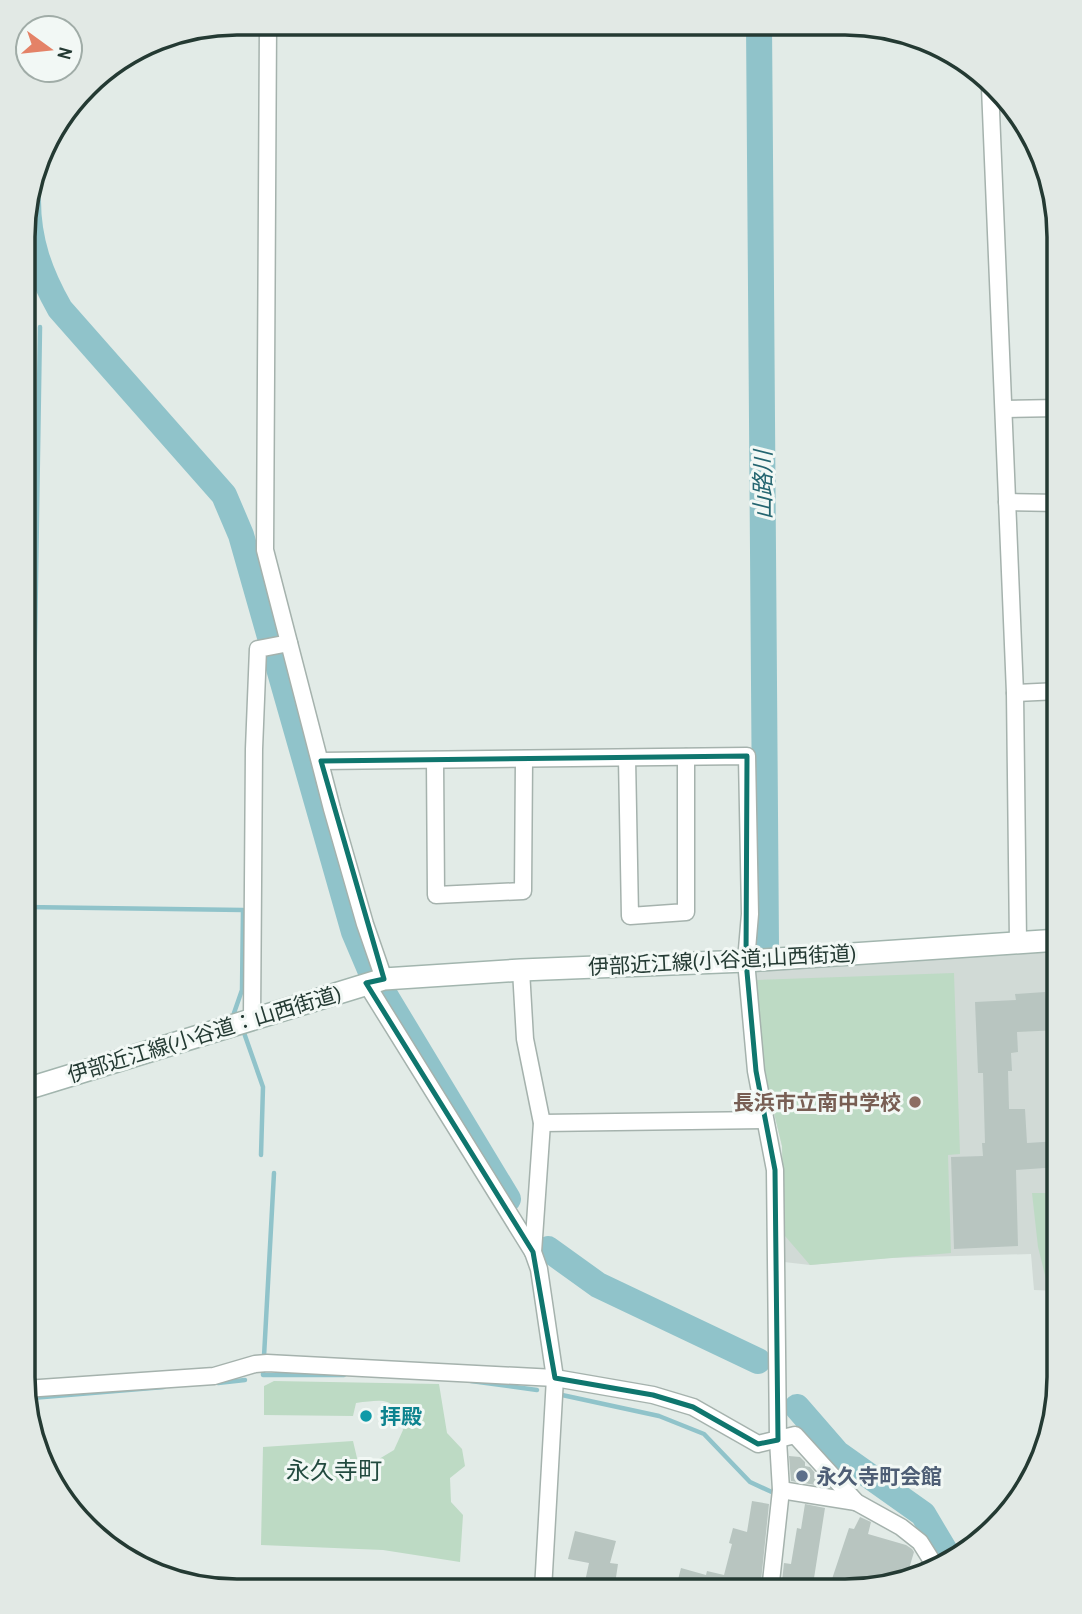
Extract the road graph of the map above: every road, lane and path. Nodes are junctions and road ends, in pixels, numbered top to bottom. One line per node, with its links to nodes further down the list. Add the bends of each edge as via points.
1 (268, 35): 7 (street, via 265,550)
2 (990, 97): 4 (street)
3 (1047, 408): 4 (street)
4 (1004, 409): 5 (street)
5 (1007, 502): 6 (street); 9 (street)
6 (1047, 503)
7 (289, 643): 14 (street); 20 (street, via 258,649)
8 (1047, 692): 9 (street)
9 (1015, 693): 16 (street)
10 (686, 757): 11 (street); 11 (street, via 685,912 630,916); 17 (street, via 747,756 750,914)
11 (627, 758): 12 (street)
12 (524, 759): 13 (street); 13 (street, via 523,891 436,895)
13 (435, 760): 14 (street)
14 (321, 761): 19 (street, via 365,924)
15 (1047, 940): 16 (main road, 伊部近江線(小谷道;山西街道))
16 (1018, 941): 17 (main road, 伊部近江線(小谷道;山西街道))
17 (746, 961): 18 (main road, 伊部近江線(小谷道;山西街道)); 22 (street)
18 (522, 970): 19 (main road, 伊部近江線(小谷道;山西街道)); 23 (street, via 526,1040)
19 (373, 981): 20 (main road, 伊部近江線(小谷道：山西街道)); 24 (street)
20 (242, 1021): 21 (main road, 伊部近江線(小谷道：山西街道))
21 (35, 1086)
22 (765, 1120): 23 (street); 27 (street, via 775,1170)
23 (542, 1123): 24 (street)
24 (533, 1251): 25 (street)
25 (555, 1378): 26 (street, via 263,1363 214,1377); 27 (street, via 653,1395 693,1407 758,1444); 31 (street)
26 (36, 1388)
27 (778, 1440): 28 (street); 29 (street, via 795,1435)
28 (781, 1490): 29 (street); 32 (street)
29 (856, 1502): 30 (street, via 894,1522 920,1542)
30 (931, 1559)
31 (544, 1579)
32 (771, 1579)

